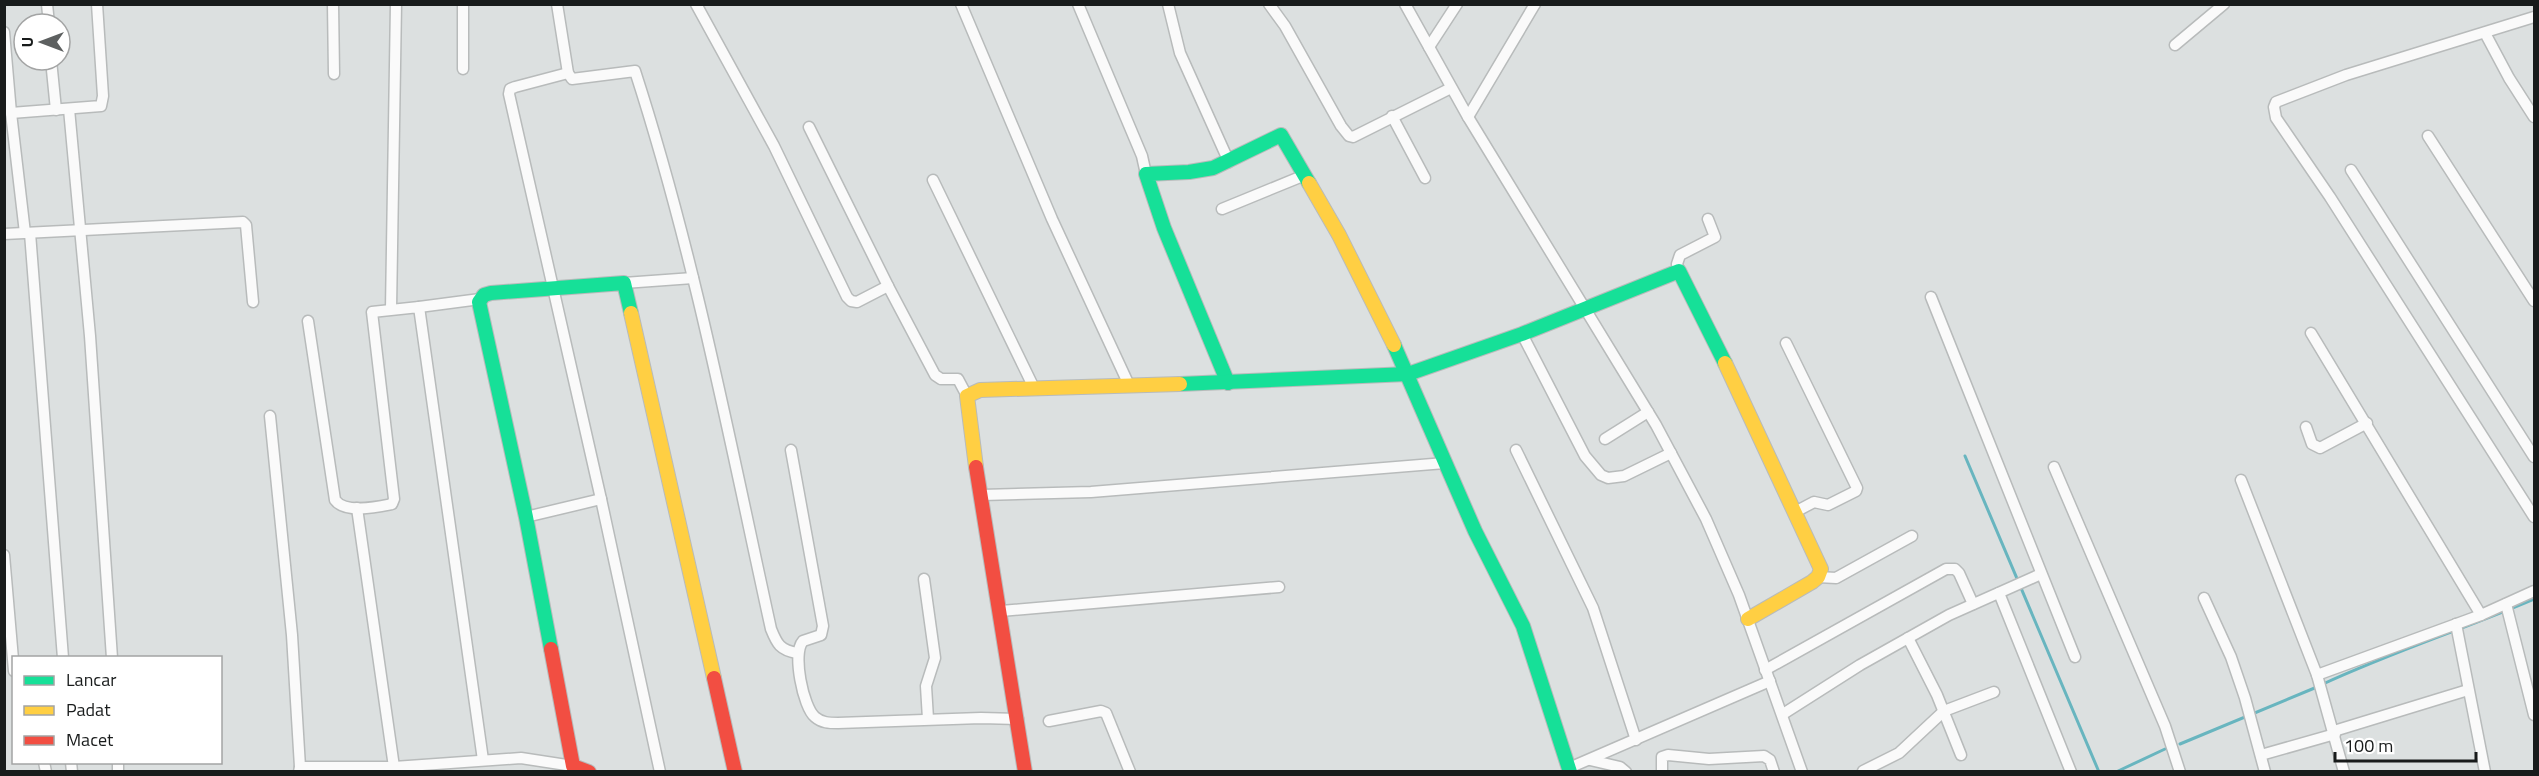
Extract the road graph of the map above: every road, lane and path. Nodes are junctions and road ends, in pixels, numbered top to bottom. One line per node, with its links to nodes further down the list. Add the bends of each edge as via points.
1 (97, 4): 25 (street, via 102,104 98,108)
2 (333, 4): 23 (street)
3 (396, 4): 55 (street)
4 (463, 4): 20 (street)
5 (557, 4): 22 (street)
6 (696, 4): 47 (street, via 774,146 847,297 857,302)
7 (961, 4): 62 (street, via 1052,219)
8 (1078, 4): 35 (street)
9 (1168, 4): 33 (street, via 1180,53)
10 (1269, 4): 28 (street, via 1346,135 1353,137)
11 (1405, 4): 19 (street)
12 (1457, 4): 19 (street)
13 (1535, 4): 29 (street)
14 (2224, 4): 18 (street)
15 (2535, 17): 17 (street)
16 (4, 32): 27 (street)
17 (2485, 33): 30 (street); 82 (street, via 2346,75 2276,102 2274,110)
18 (2175, 45)
19 (1429, 47): 24 (street)
20 (463, 69)
21 (52, 72): 26 (street)
22 (568, 73): 45 (street, via 576,80 634,70); 48 (street, via 514,87 509,94)
23 (334, 74)
24 (1451, 88): 28 (street); 29 (street)
25 (69, 109): 26 (street); 41 (street)
26 (56, 110): 27 (street)
27 (11, 113): 42 (street)
28 (1392, 116): 37 (street)
29 (1468, 117): 54 (street)
30 (2535, 117)
31 (809, 127): 47 (street)
32 (2428, 136): 51 (street)
33 (1229, 162): 35 (street, via 1199,171); 36 (street, via 1281,135)
34 (2351, 170): 73 (street)
35 (1146, 174): 61 (street)
36 (1305, 175): 39 (street); 60 (street)
37 (1425, 178)
38 (933, 180): 63 (street)
39 (1222, 209)
40 (1708, 219): 44 (street, via 1715,237 1680,255)
41 (81, 230): 42 (street); 52 (street, via 243,222); 102 (street)
42 (28, 233): 43 (street); 101 (street)
43 (4, 234)
44 (1679, 271): 54 (street); 80 (street)
45 (693, 278): 46 (street); 99 (street, via 771,629 778,646)
46 (624, 283): 48 (street); 127 (street)
47 (888, 286): 64 (street, via 935,375 958,379)
48 (552, 289): 50 (street, via 490,293); 78 (street)
49 (1931, 297): 85 (street)
50 (480, 299): 53 (street); 81 (street)
51 (2535, 301)
52 (253, 302)
53 (419, 307): 55 (street); 119 (street)
54 (1583, 308): 58 (street); 65 (street)
55 (391, 309): 79 (street, via 372,314 394,501 390,505)
56 (308, 321): 79 (street, via 334,500 338,505)
57 (2312, 333): 67 (street)
58 (1522, 334): 60 (street); 72 (street, via 1585,456 1601,475 1624,476)
59 (1786, 343): 80 (street, via 1857,488 1828,505 1814,502)
60 (1408, 374): 61 (street); 74 (street)
61 (1228, 383): 62 (street)
62 (1129, 385): 63 (street)
63 (1034, 388): 64 (street, via 980,390)
64 (968, 396): 77 (street)
65 (1648, 412): 69 (street); 72 (street)
66 (270, 416): 123 (street, via 292,635)
67 (2367, 423): 68 (street, via 2320,448 2312,444); 95 (street)
68 (2306, 427)
69 (1605, 439)
70 (791, 450): 99 (street, via 824,630 818,637 801,643)
71 (1516, 450): 116 (street, via 1593,608)
72 (1671, 453): 96 (street, via 1725,561)
73 (2535, 457)
74 (1445, 463): 77 (street, via 1091,492); 124 (street, via 1522,626)
75 (2054, 467): 136 (street, via 2156,705)
76 (2241, 480): 105 (street)
77 (982, 495): 94 (street)
78 (601, 500): 81 (street); 126 (street)
79 (357, 508): 122 (street)
80 (1795, 512): 86 (street, via 1821,565)
81 (526, 517): 121 (street)
82 (2535, 517)
83 (1912, 536): 86 (street, via 1836,578)
84 (4, 555): 100 (street)
85 (2041, 574): 90 (street); 103 (street)
86 (1818, 578): 96 (street)
87 (924, 579): 112 (street, via 935,658 926,686)
88 (1279, 587): 94 (street)
89 (2535, 591): 92 (street)
90 (1999, 593): 93 (street); 135 (street)
91 (2204, 598): 118 (street, via 2231,657)
92 (2506, 603): 95 (street); 111 (street)
93 (1973, 604): 98 (street); 104 (street, via 1959,573 1946,569)
94 (1001, 611): 113 (street)
95 (2481, 615): 97 (street)
96 (1748, 619): 104 (street)
97 (2456, 624): 105 (street); 107 (street)
98 (1908, 638): 109 (street); 110 (street)
99 (797, 653): 112 (street, via 806,704 818,720 838,723)
100 (13, 656)
101 (63, 656)
102 (112, 656)
103 (2075, 657)
104 (1765, 670): 106 (street)
105 (2317, 675): 115 (street)
106 (1770, 681): 110 (street); 116 (street)
107 (2468, 690): 115 (street); 139 (street)
108 (1994, 692): 109 (street)
109 (1944, 711): 117 (street); 134 (street, via 1899,753)
110 (1783, 714): 133 (street)
111 (2535, 715)
112 (928, 719): 113 (street)
113 (1018, 719): 128 (street)
114 (1049, 721): 129 (street, via 1106,713)
115 (2334, 732): 118 (street); 138 (street)
116 (1636, 740): 120 (street)
117 (1962, 755)
118 (2260, 755): 137 (street)
119 (483, 760): 121 (street, via 535,759); 122 (street)
120 (1590, 760): 124 (street); 130 (street)
121 (573, 766): 125 (street)
122 (394, 767): 123 (street)
123 (299, 769)
124 (1570, 770)
125 (589, 771)
126 (660, 771)
127 (735, 771)
128 (1026, 771)
129 (1130, 771)
130 (1626, 771)
131 (1662, 771): 132 (street, via 1662,757 1668,755 1709,759 1764,756)
132 (1774, 771)
133 (1802, 771)
134 (1863, 771)
135 (2071, 771)
136 (2180, 771)
137 (2265, 771)
138 (2344, 771)
139 (2485, 771)

